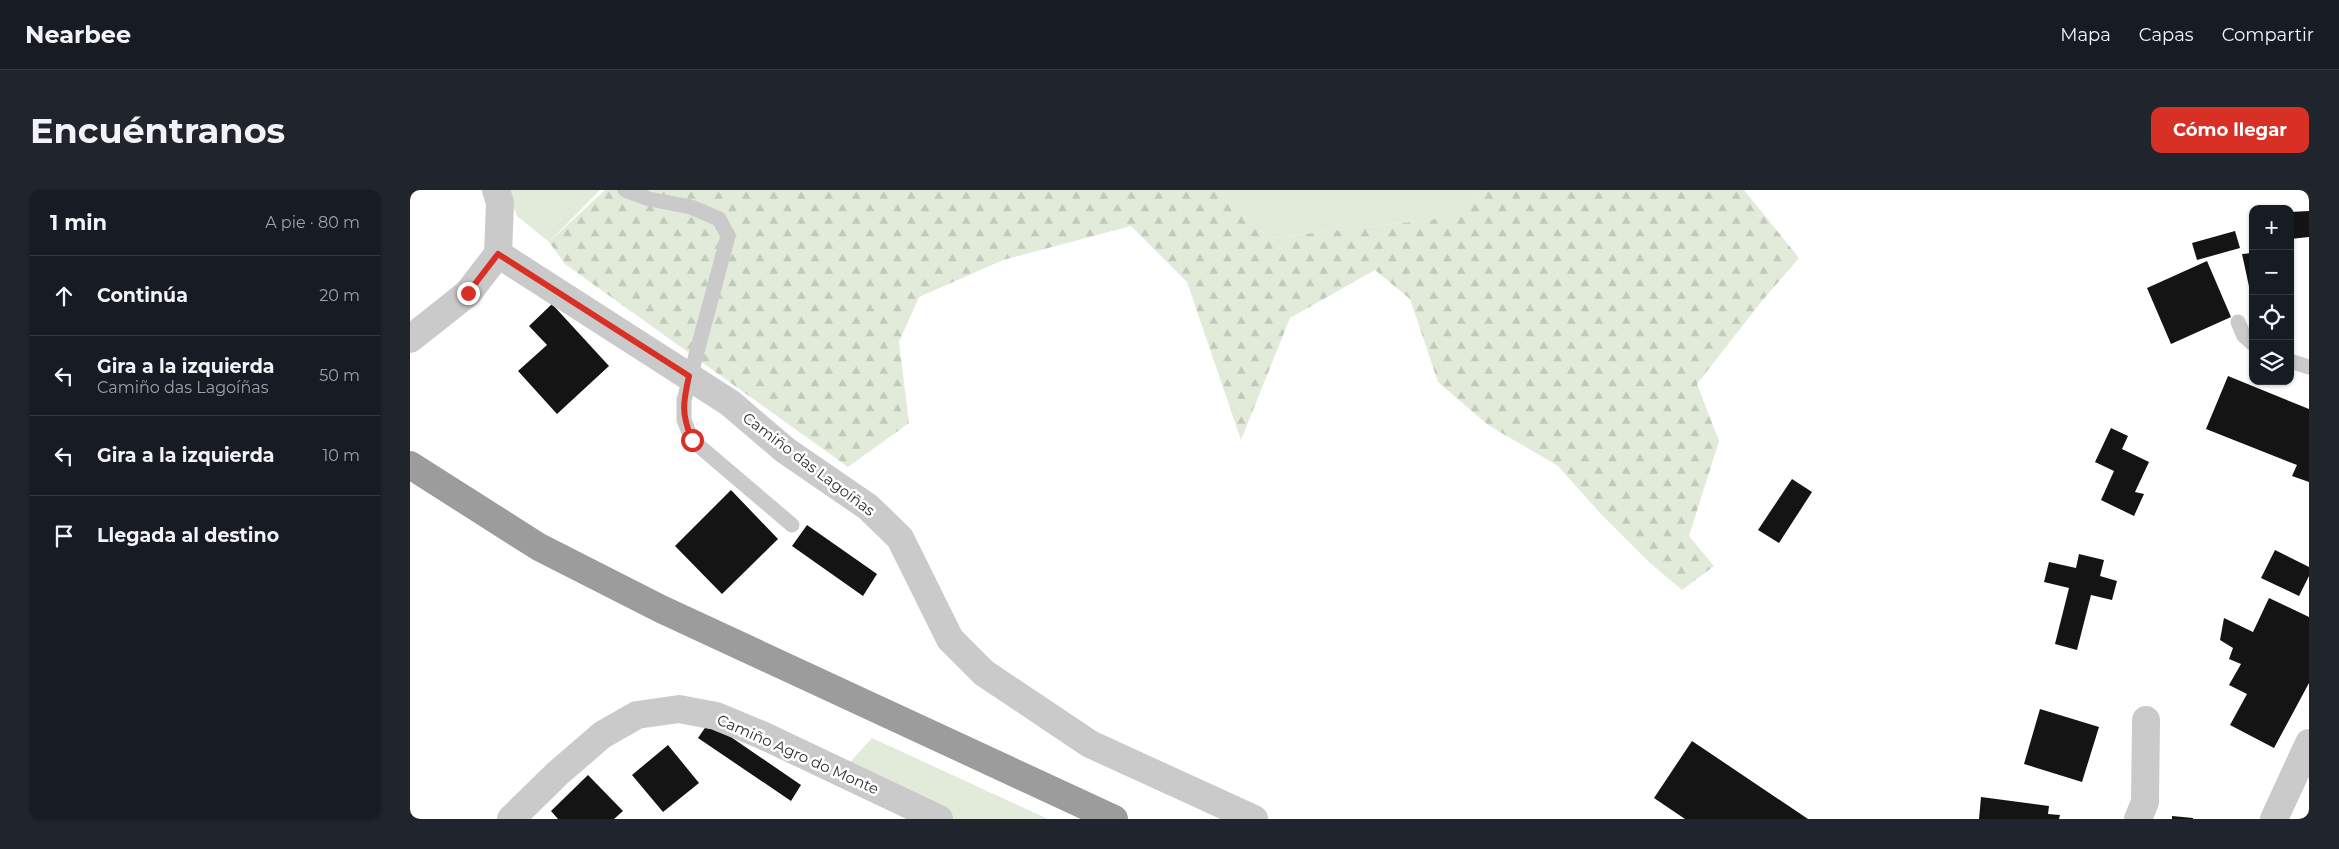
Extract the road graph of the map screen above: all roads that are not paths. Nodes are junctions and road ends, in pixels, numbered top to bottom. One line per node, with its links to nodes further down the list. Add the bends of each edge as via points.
1 (496, 190): 3 (street, via 500,203)
2 (625, 190): 9 (lane, via 649,199 691,207 719,219 728,236)
3 (498, 254): 5 (street, via 468,293); 9 (street, Camiño das Lagoíñas)
4 (2238, 322): 6 (lane)
5 (410, 339)
6 (2249, 340)
7 (2294, 362): 8 (lane)
8 (2309, 367)
9 (689, 376): 11 (lane, via 684,420 692,440); 17 (street, Camiño das Lagoíñas, via 868,507 900,538 950,640 984,673 1090,744)
10 (410, 464): 16 (highway, via 539,547 652,605)
11 (792, 525)
12 (2146, 720): 18 (street, via 2145,802)
13 (2309, 743): 19 (street)
14 (511, 819): 15 (street, Camiño Agro do Monte, via 602,735 637,715 678,708 716,716 762,735)
15 (939, 819)
16 (1114, 819)
17 (1254, 819)
18 (2138, 819)
19 (2274, 819)

